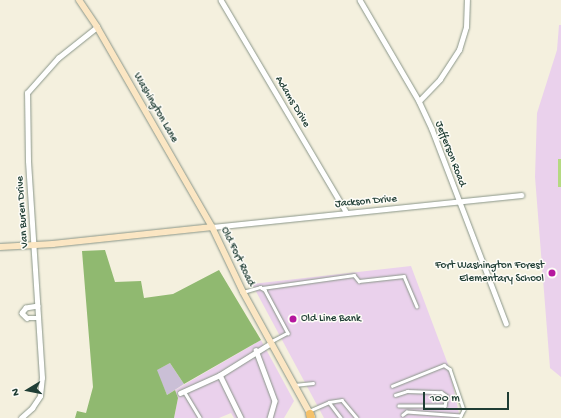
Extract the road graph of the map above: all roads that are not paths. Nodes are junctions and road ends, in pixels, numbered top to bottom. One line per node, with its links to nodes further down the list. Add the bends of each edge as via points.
1 (79, 0): 5 (main road, Washington Lane)
2 (221, 0): 9 (street, Adams Drive)
3 (360, 0): 6 (street, Jefferson Road)
4 (466, 0): 6 (street, via 466,27 459,50 440,79)
5 (97, 27): 10 (main road, Washington Lane); 11 (street, Van Buren Drive, via 58,58 27,93)
6 (419, 101): 8 (street, Jefferson Road)
7 (521, 195): 8 (street, Jackson Drive)
8 (459, 203): 9 (street, Jackson Drive); 18 (street, Jefferson Road)
9 (347, 212): 10 (street, Jackson Drive)
10 (212, 228): 11 (main road, Old Fort Road); 14 (main road, Old Fort Road)
11 (34, 245): 12 (main road, Old Fort Road); 15 (street, Van Buren Drive)
12 (0, 247)
13 (262, 288): 14 (lane); 16 (lane, via 354,275 359,281 404,276); 19 (lane, via 288,333)
14 (243, 292): 19 (main road, Old Fort Road)
15 (38, 306): 17 (street, Van Buren Drive); 17 (street, via 26,308 22,313 27,318)
16 (417, 306)
17 (39, 318): 37 (street, Van Buren Drive, via 42,388 32,408)
18 (506, 323)
19 (271, 343): 20 (street); 23 (main road, Old Fort Road)
20 (256, 350): 21 (street); 40 (street, via 275,401)
21 (220, 375): 25 (street); 39 (street)
22 (313, 383): 23 (lane)
23 (294, 386): 34 (main road, Old Fort Road)
24 (392, 386): 32 (lane, via 444,365 450,369 464,410 461,416)
25 (182, 392): 38 (lane)
26 (395, 395): 28 (lane, via 407,391 441,392 447,396 445,406)
27 (329, 402): 29 (lane, via 342,400); 34 (lane); 36 (lane)
28 (399, 406)
29 (349, 408): 30 (lane); 31 (lane)
30 (344, 409)
31 (353, 413): 33 (lane); 41 (lane)
32 (433, 413): 35 (lane, via 407,412); 42 (lane)
33 (347, 414)
34 (311, 415)
35 (402, 415)
36 (340, 416)
37 (21, 418)
38 (200, 418)
39 (241, 418)
40 (270, 418)
41 (357, 418)
42 (433, 418)

